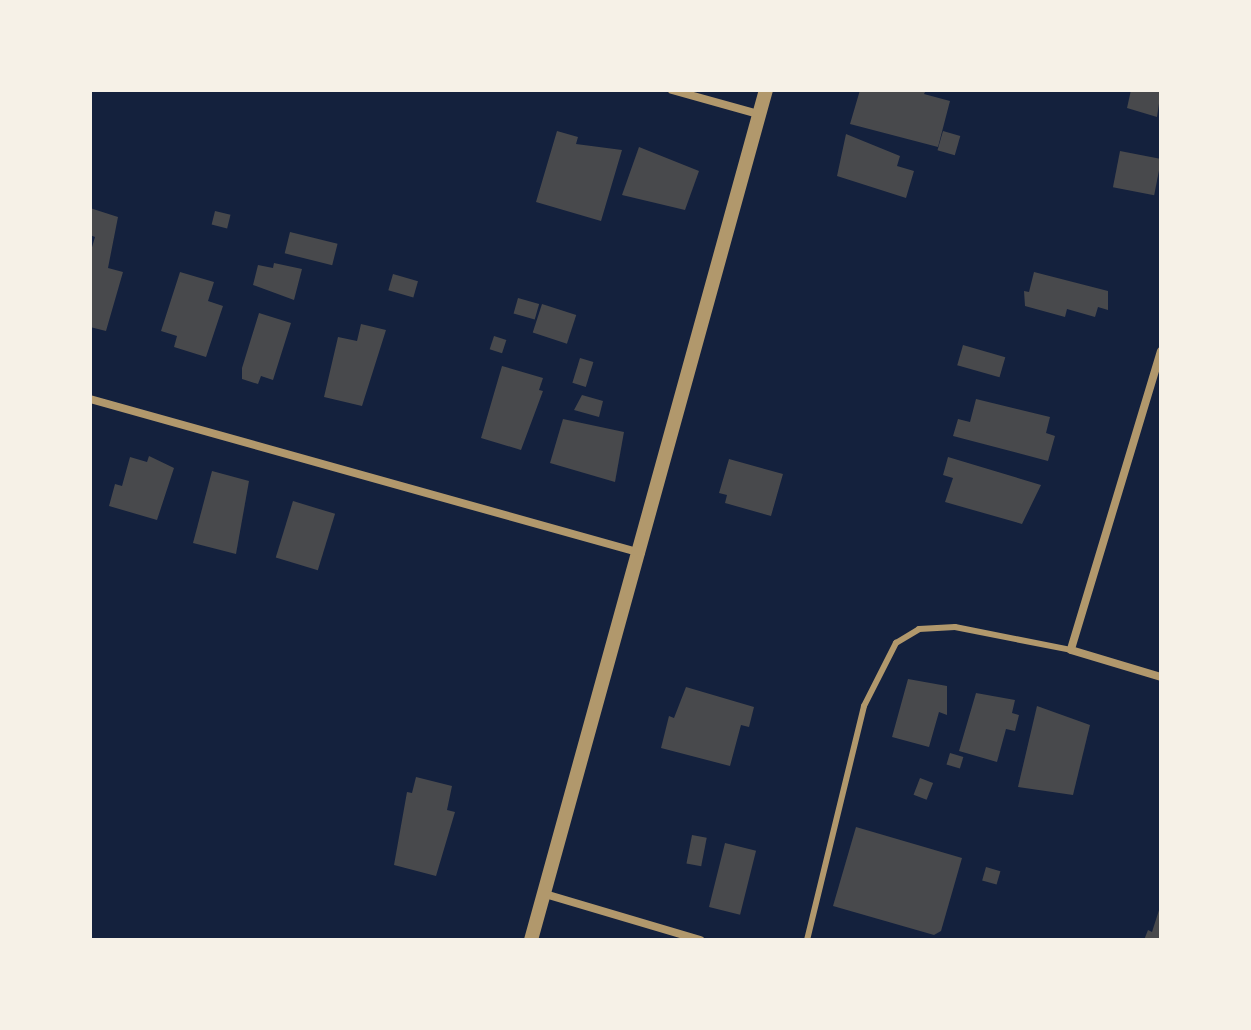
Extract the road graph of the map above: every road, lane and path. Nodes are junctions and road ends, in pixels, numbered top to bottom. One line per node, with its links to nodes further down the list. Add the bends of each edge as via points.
1 (672, 90): 3 (street)
2 (766, 90): 3 (street)
3 (758, 114): 6 (street)
4 (1161, 351): 7 (street)
5 (90, 399): 6 (street)
6 (642, 553): 9 (street)
7 (1071, 650): 8 (street); 12 (lane, via 955,627 919,629 896,643 864,706)
8 (1161, 677)
9 (545, 894): 10 (street); 11 (street)
10 (531, 940)
11 (700, 940)
12 (807, 940)

